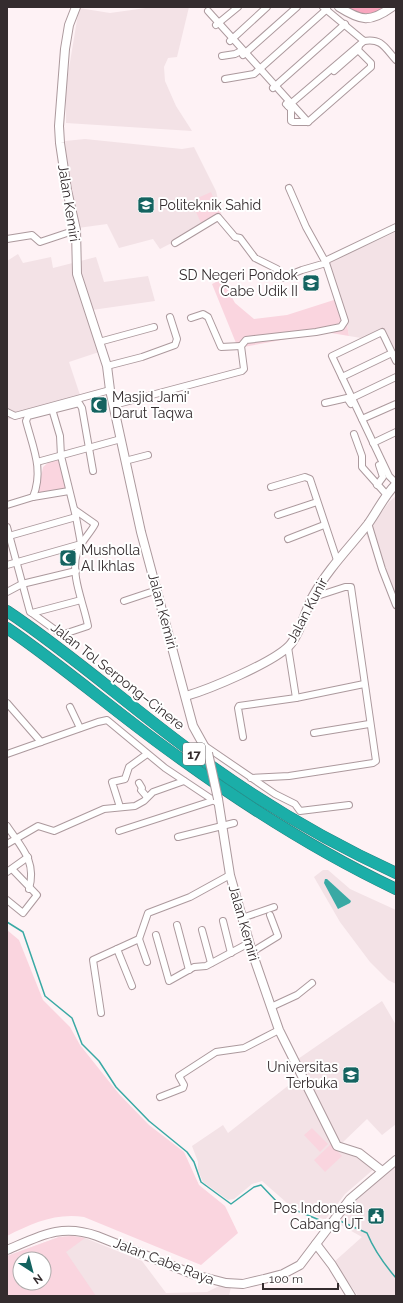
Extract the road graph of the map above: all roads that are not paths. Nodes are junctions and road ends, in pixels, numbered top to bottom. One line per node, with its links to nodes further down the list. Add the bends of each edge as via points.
1 (76, 7): 26 (street, Jalan Kemiri, via 69,25 65,49 59,126 67,190)
2 (238, 7): 11 (street)
3 (267, 7): 13 (street)
4 (297, 7): 16 (street)
5 (339, 7): 8 (street, via 359,18 366,18 381,14)
6 (345, 7): 7 (street, via 360,15 372,15)
7 (388, 7)
8 (392, 7)
9 (325, 8): 12 (street); 19 (street)
10 (209, 9): 11 (street)
11 (218, 24): 13 (street)
12 (345, 24): 14 (street); 21 (street)
13 (231, 39): 16 (street)
14 (364, 41): 15 (street); 18 (street, via 379,41)
15 (358, 48): 22 (street, via 355,46); 23 (street, via 371,63 371,67)
16 (242, 53): 17 (street); 19 (street)
17 (222, 56)
18 (396, 60)
19 (259, 70): 20 (street, via 252,75); 21 (street)
20 (225, 78)
21 (274, 88): 22 (street)
22 (291, 106): 23 (street); 23 (street, via 291,121)
23 (308, 122)
24 (289, 188): 29 (street, via 306,227)
25 (396, 227): 29 (street, via 328,259)
26 (76, 230): 27 (street, via 40,242 32,235); 33 (street, Jalan Kemiri, via 77,274)
27 (7, 239)
28 (175, 244): 29 (street, via 218,217 235,236 240,238 255,258 277,269 282,278)
29 (326, 263): 34 (street, via 345,321 341,327 246,340)
30 (170, 317): 37 (street, via 176,339 175,345)
31 (191, 318): 34 (street, via 203,314 208,317 221,347)
32 (154, 327): 33 (street)
33 (99, 342): 37 (street, Jalan Kemiri)
34 (241, 346): 44 (street, via 244,369 242,372)
35 (392, 353): 36 (street); 38 (street); 38 (street, via 382,332 332,356)
36 (396, 361)
37 (107, 366): 40 (street, Jalan Kemiri)
38 (342, 377): 41 (street)
39 (396, 377): 41 (street)
40 (110, 390): 44 (street, Jalan Kemiri); 46 (street, via 14,416)
41 (352, 398): 47 (street)
42 (325, 403): 59 (street, via 341,398 349,400 383,474)
43 (396, 404): 47 (street)
44 (114, 405): 50 (street, Jalan Kemiri)
45 (52, 409): 52 (street, via 79,404); 54 (street, via 60,436); 56 (street, via 28,416 26,419)
46 (7, 412)
47 (362, 419): 51 (street)
48 (396, 432): 51 (street)
49 (354, 434): 59 (street, via 362,456 362,467)
50 (121, 438): 52 (street); 55 (street, Jalan Kemiri)
51 (373, 443): 58 (street, via 389,476)
52 (89, 447): 54 (street); 57 (street)
53 (148, 455): 55 (street)
54 (61, 456): 56 (street); 61 (street)
55 (125, 461): 80 (street, Jalan Kemiri)
56 (37, 462): 63 (street, via 39,479)
57 (93, 471)
58 (396, 484): 62 (street, Jalan Kunir)
59 (377, 485): 62 (street)
60 (271, 487): 64 (street, via 308,478 312,482)
61 (69, 491): 63 (street); 66 (street)
62 (386, 494): 69 (street, Jalan Kunir)
63 (33, 497): 65 (street)
64 (318, 502): 67 (street); 70 (street)
65 (7, 505)
66 (75, 510): 68 (street); 74 (street, via 95,524)
67 (278, 515)
68 (76, 517): 72 (street); 74 (street)
69 (368, 523): 75 (street, Jalan Kunir); 85 (street)
70 (324, 525): 73 (street); 75 (street)
71 (7, 527): 72 (street)
72 (9, 536): 76 (street)
73 (288, 539)
74 (81, 544): 76 (street); 78 (street, via 76,558)
75 (337, 560): 82 (street, Jalan Kunir)
76 (16, 562): 77 (street); 79 (street)
77 (7, 565)
78 (76, 571): 79 (street); 83 (street)
79 (22, 584): 81 (street); 87 (street)
80 (157, 590): 84 (street); 91 (street, Jalan Kemiri)
81 (7, 592)
82 (311, 598): 89 (street, Jalan Kunir); 90 (street, via 351,587)
83 (81, 600): 87 (street); 87 (street, via 88,626 68,633 58,632)
84 (124, 601)
85 (396, 605)
86 (7, 611): 120 (highway, Jalan Tol Serpong–Cinere / 17, via 64,651 188,750 265,802 305,827)
87 (32, 613)
88 (7, 628): 122 (highway, Jalan Tol Serpong–Cinere / 17, via 54,661 180,759 255,811 341,861)
89 (288, 647): 91 (street, Jalan Kunir, via 259,665 211,688); 92 (street)
90 (364, 684): 92 (street); 95 (street)
91 (186, 696): 100 (street, Jalan Kemiri, via 195,734)
92 (296, 698): 98 (street, via 238,707)
93 (8, 705): 99 (street)
94 (70, 707): 96 (street)
95 (369, 724): 97 (street); 103 (street, via 376,760 373,763 289,776)
96 (80, 728): 99 (street); 102 (street, via 106,720)
97 (314, 733)
98 (243, 737)
99 (41, 742): 101 (street)
100 (206, 750): 103 (street); 107 (street, Jalan Kemiri, bridge)
101 (7, 754)
102 (147, 754): 104 (street); 109 (street, via 129,767 126,778 112,782)
103 (251, 778): 108 (street, via 295,804 300,811)
104 (184, 781): 106 (street, via 153,792); 107 (street)
105 (139, 784): 106 (street, via 142,788 140,790)
106 (147, 797): 109 (street, via 135,806)
107 (217, 802): 111 (street); 113 (street, Jalan Kemiri); 114 (street)
108 (349, 805)
109 (120, 807): 116 (street, via 100,811 54,831 38,826)
110 (234, 823): 113 (street)
111 (151, 825)
112 (7, 826): 116 (street)
113 (223, 826): 115 (street); 121 (street, Jalan Kemiri)
114 (119, 831)
115 (178, 837)
116 (15, 838): 117 (street); 118 (street, via 24,848)
117 (7, 844)
118 (28, 858): 119 (street); 123 (street, via 31,878)
119 (9, 871): 123 (street)
120 (396, 873)
121 (230, 875): 127 (street, Jalan Kemiri); 132 (street, via 190,896 148,913)
122 (396, 888)
123 (29, 889): 124 (street, via 37,896 23,913)
124 (7, 900)
125 (274, 907): 127 (street)
126 (270, 915): 135 (street, via 278,936)
127 (242, 918): 133 (street, Jalan Kemiri)
128 (223, 921): 136 (street)
129 (177, 925): 139 (street)
130 (202, 930): 138 (street)
131 (156, 935): 139 (street, via 169,981)
132 (139, 939): 134 (street); 137 (street)
133 (249, 943): 135 (street, Jalan Kemiri); 136 (street)
134 (117, 949): 141 (street); 143 (street, via 93,961)
135 (252, 952): 142 (street, Jalan Kemiri)
136 (231, 953): 138 (street)
137 (147, 962)
138 (211, 963): 139 (street)
139 (189, 970)
140 (312, 983): 142 (street, via 297,995)
141 (132, 986)
142 (271, 1007): 144 (street, Jalan Kemiri)
143 (101, 1013)
144 (279, 1030): 145 (street, via 244,1048 221,1050 213,1054 179,1076 183,1088); 147 (street, Jalan Kemiri, via 337,1146 359,1154)
145 (160, 1098)
146 (396, 1160): 147 (street, Jalan Cabe Raya)
147 (382, 1171): 148 (street, Jalan Cabe Raya, via 350,1199)
148 (316, 1244): 149 (street, Jalan Cabe Raya, via 300,1266 243,1284 226,1284 195,1275 83,1231 70,1229 51,1232); 150 (street, via 332,1264)
149 (7, 1250)
150 (351, 1296)

